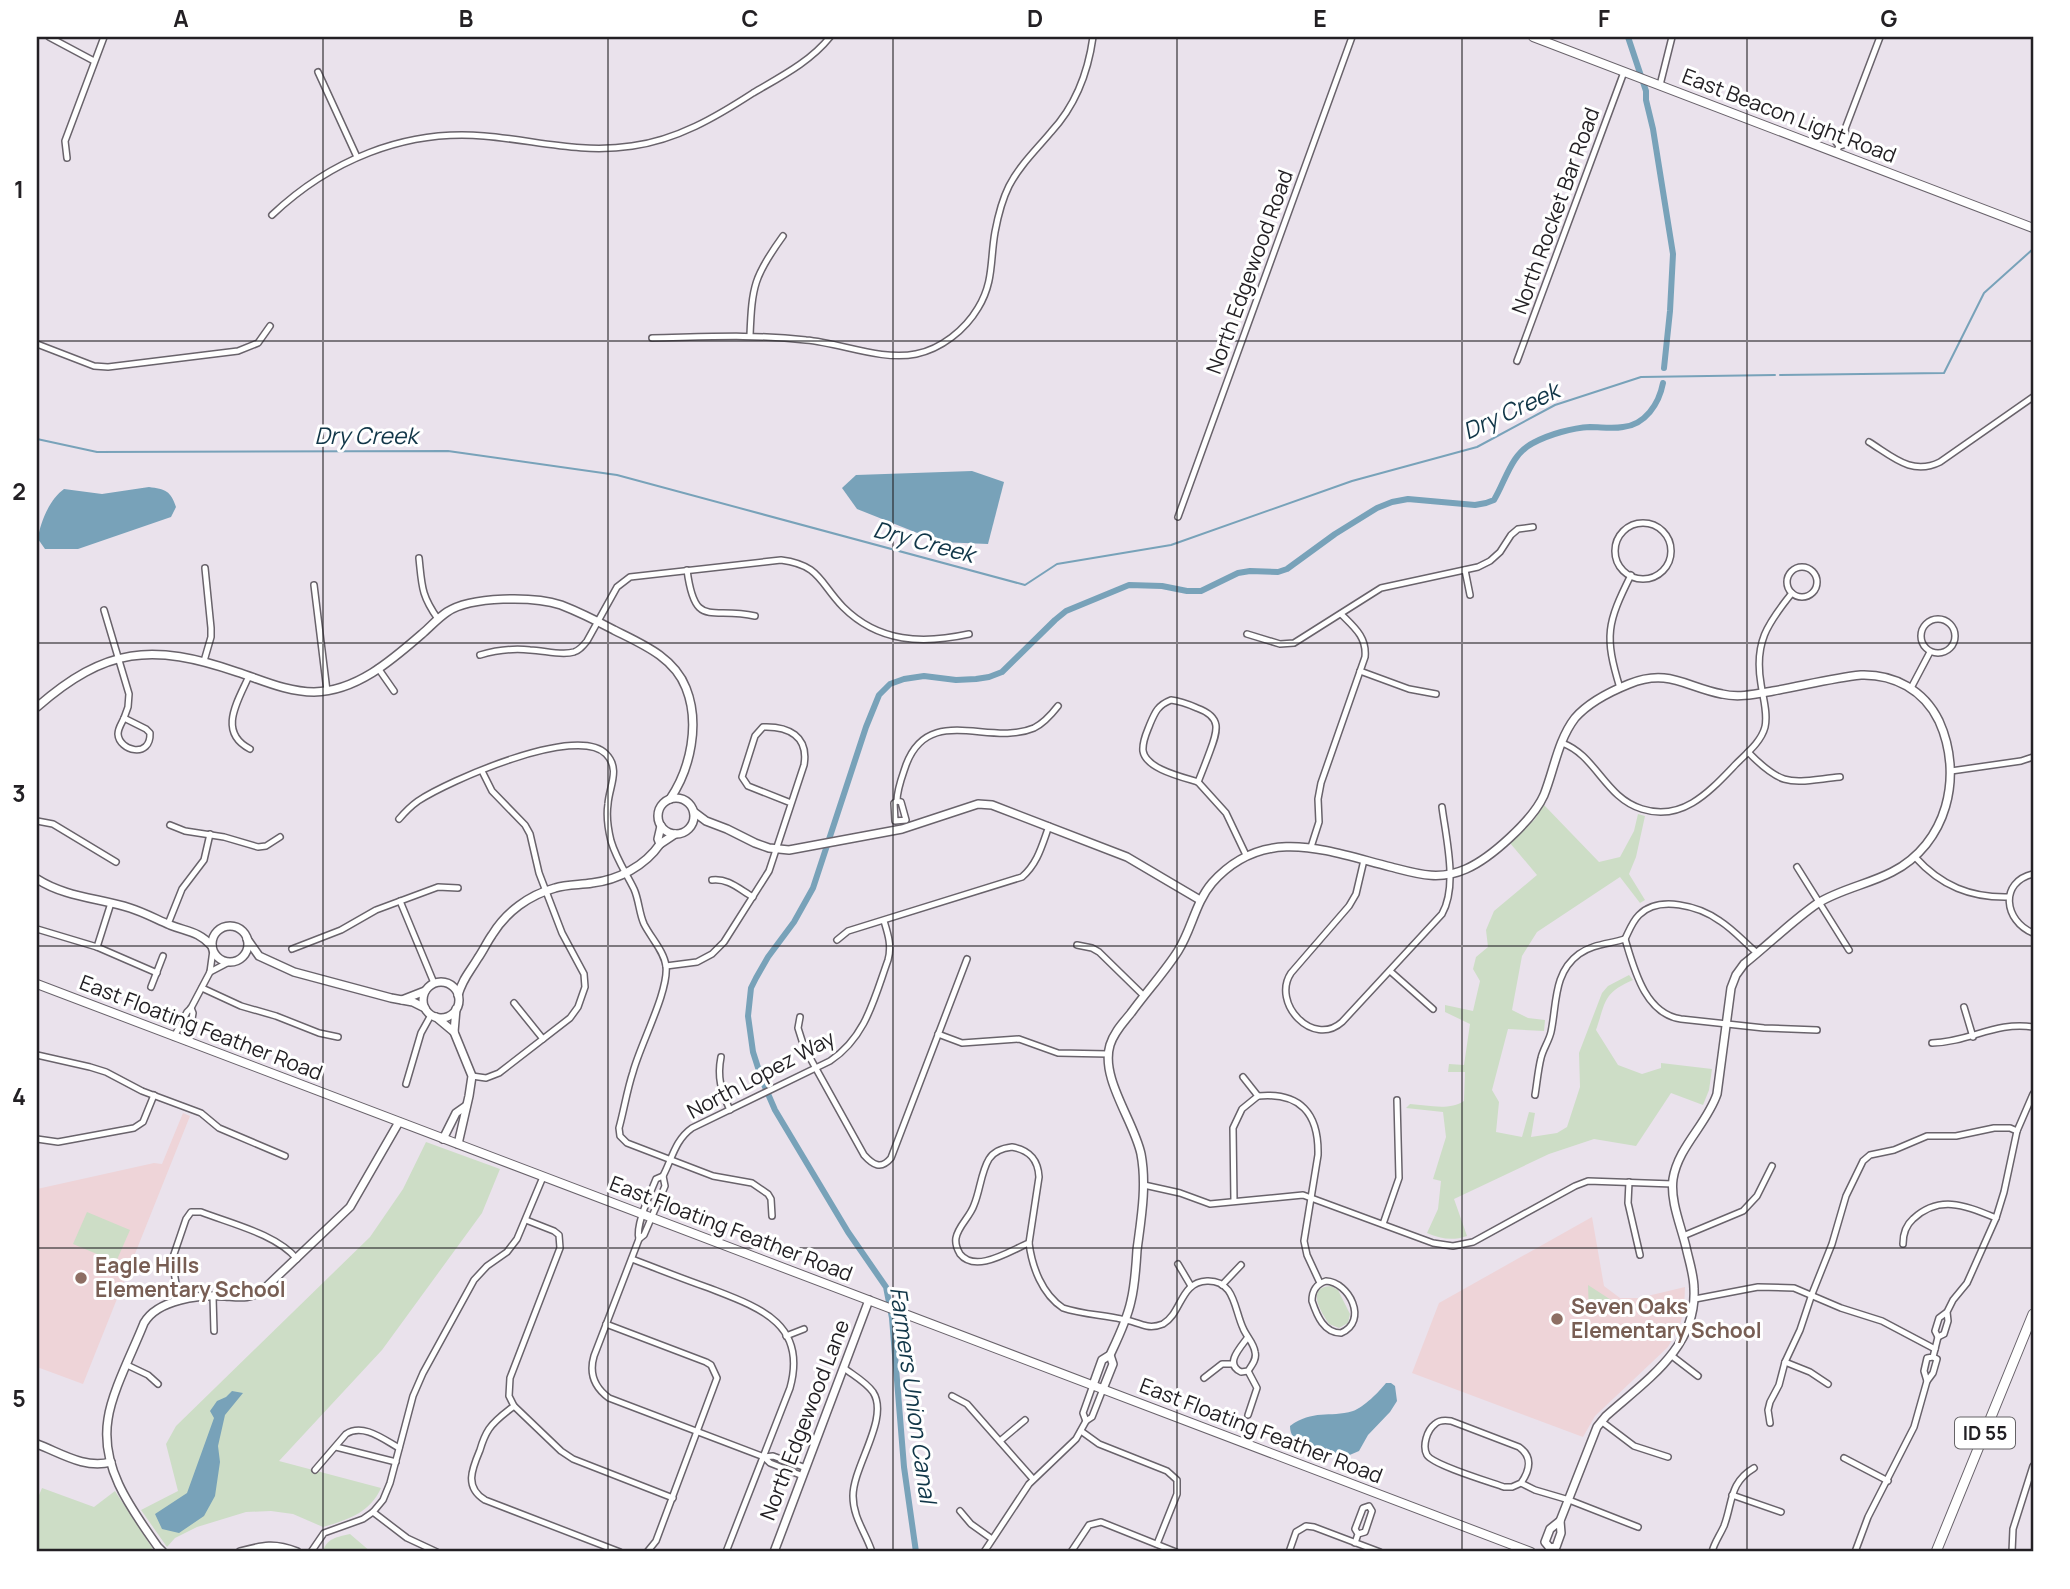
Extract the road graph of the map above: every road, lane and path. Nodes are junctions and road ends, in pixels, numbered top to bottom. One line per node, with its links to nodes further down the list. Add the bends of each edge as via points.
1 (49, 37): 9 (street)
2 (104, 37): 9 (street)
3 (830, 37): 14 (street, via 801,64 740,102 660,140 577,149 484,135 446,135 382,147)
4 (1093, 37): 20 (street, via 1079,92 1009,187 995,232 991,281 968,324 936,346 893,356 809,340)
5 (1352, 37): 27 (street, North Edgewood Road)
6 (1533, 37): 11 (main road, East Beacon Light Road)
7 (1672, 37): 12 (street)
8 (1880, 37): 13 (street)
9 (94, 61): 15 (street, via 65,141)
10 (318, 72): 14 (street)
11 (1624, 72): 12 (main road, East Beacon Light Road); 23 (street, North Rocket Bar Road)
12 (1660, 85): 13 (main road, East Beacon Light Road)
13 (1838, 150): 17 (main road, East Beacon Light Road)
14 (357, 157): 16 (street, via 310,183)
15 (67, 158)
16 (272, 215)
17 (2033, 228)
18 (783, 236): 20 (street, via 756,278)
19 (270, 326): 22 (street, via 258,343 238,351 101,367)
20 (750, 335): 21 (street)
21 (652, 338)
22 (37, 344)
23 (1517, 361)
24 (2031, 399): 25 (street); 26 (street, via 1926,468 1903,463)
25 (2033, 407)
26 (1869, 442)
27 (1178, 517)
28 (1533, 527): 32 (street, via 1518,529 1490,561)
29 (419, 558): 40 (street, via 422,591)
30 (205, 568): 47 (street, via 211,637)
31 (687, 570): 39 (street, via 698,607 719,614); 41 (street, via 624,580); 42 (street, via 794,562 814,571 842,606 877,631 914,640)
32 (1465, 570): 36 (street); 38 (street, via 1388,585)
33 (1631, 575): 33 (street, via 1616,564 1620,533 1637,522 1661,528 1672,545 1667,566 1650,579); 51 (street, via 1609,631)
34 (313, 585): 53 (street)
35 (1792, 593): 35 (street, via 1787,585 1792,571 1805,568 1813,573 1813,591 1805,597); 55 (street, via 1762,639)
36 (1470, 595)
37 (104, 610): 46 (street)
38 (1341, 614): 43 (street, via 1294,643 1280,644); 49 (street, via 1365,643)
39 (755, 616)
40 (438, 619): 41 (street, via 477,601 534,600 562,606); 48 (street)
41 (597, 622): 45 (street, via 587,642 572,652 498,650); 68 (street, via 662,657 684,683 694,720)
42 (970, 634)
43 (1247, 634)
44 (1930, 652): 44 (street, via 1922,641 1923,627 1937,618 1945,620 1953,626 1954,645 1937,654); 52 (street)
45 (480, 655)
46 (117, 658): 47 (street, via 159,654); 57 (street, via 62,685); 59 (street, via 129,694)
47 (204, 661): 50 (street)
48 (378, 668): 53 (street, via 358,682); 54 (street)
49 (1360, 671): 56 (street); 86 (street, via 1321,783 1319,822)
50 (248, 676): 53 (street, via 292,690); 61 (street, via 231,724 236,739)
51 (1620, 688): 55 (street, via 1662,678 1724,695); 60 (street, via 1583,710)
52 (1911, 688): 55 (street, via 1888,677 1861,675); 65 (street, via 1938,719)
53 (327, 691)
54 (394, 691)
55 (1762, 693): 62 (street, via 1765,726)
56 (1436, 694)
57 (37, 705)
58 (1058, 706): 78 (street, via 1047,719 1026,730 927,735 909,755 894,803 895,821)
59 (124, 718): 59 (street, via 118,730 123,744 146,748 150,733)
60 (1562, 743): 62 (street, via 1579,751 1626,802 1662,812 1686,808 1709,793); 95 (street, via 1544,794 1527,821 1482,860)
61 (250, 749)
62 (1748, 752): 66 (street, via 1769,773 1786,781)
63 (2033, 757): 65 (street)
64 (482, 771): 74 (street, via 428,795); 93 (street, via 522,754 552,748 602,750 614,770 608,824); 99 (street, via 492,791 530,834)
65 (1951, 771): 89 (street, via 1949,795 1937,829)
66 (1840, 777)
67 (1198, 782): 67 (street, via 1155,766 1143,752 1155,710 1163,703 1171,700 1203,710 1216,723 1216,735); 88 (street, via 1226,813)
68 (679, 786): 69 (street); 70 (street)
69 (670, 799): 70 (street); 79 (street, via 659,810)
70 (688, 802): 73 (street)
71 (791, 803): 71 (street, via 806,756 793,733 763,727 742,777 748,786); 87 (street)
72 (1442, 807): 95 (street)
73 (694, 812): 76 (street); 81 (street)
74 (399, 819)
75 (37, 821): 91 (street, via 53,824)
76 (706, 821): 81 (street); 87 (street)
77 (170, 825): 82 (street)
78 (902, 825): 80 (street, via 978,804); 87 (street, via 831,843)
79 (661, 826): 83 (street); 85 (street)
80 (1049, 826): 102 (street, via 1127,857); 106 (street, via 1037,860 1022,877)
81 (690, 828): 83 (street)
82 (210, 834): 84 (street, via 258,847); 107 (street, via 204,860 182,889)
83 (675, 834): 85 (street)
84 (280, 837)
85 (660, 844): 93 (street)
86 (1311, 847): 88 (street, via 1277,847); 90 (street)
87 (776, 849): 100 (street, via 769,872)
88 (1246, 855): 102 (street, via 1222,873)
89 (1915, 857): 101 (street, via 1934,876 1958,890); 105 (street, via 1892,872)
90 (1364, 860): 95 (street, via 1416,874); 127 (street, via 1349,906 1291,973 1284,992 1303,1022 1318,1031 1331,1029)
91 (116, 862)
92 (1797, 867): 105 (street)
93 (624, 873): 99 (street); 126 (street)
94 (2033, 874): 101 (street, via 2018,880)
95 (1450, 876): 127 (street, via 1442,914)
96 (37, 879): 104 (street, via 78,896)
97 (712, 880): 100 (street, via 728,881)
98 (458, 888): 103 (street, via 438,887)
99 (545, 891): 130 (street, via 502,920); 156 (street, via 581,967 585,987 575,1013)
100 (753, 897): 126 (street, via 712,954)
101 (2009, 897): 110 (street, via 2016,922)
102 (1200, 900): 138 (street, via 1178,951)
103 (400, 901): 118 (street); 131 (street)
104 (111, 903): 107 (street); 116 (street)
105 (1819, 903): 119 (street); 120 (street)
106 (884, 921): 114 (street, via 848,931); 162 (street, North Lopez Way, via 890,952 865,1021 849,1046)
107 (168, 924): 111 (street)
108 (37, 929): 116 (street)
109 (218, 932): 111 (street); 112 (street, via 233,927); 117 (street)
110 (2033, 933)
111 (200, 935): 117 (street)
112 (247, 939): 121 (street); 124 (street)
113 (1625, 939): 120 (street, via 1646,909 1673,904 1719,920); 148 (street, via 1630,959 1657,1008 1675,1018); 167 (street, via 1589,948 1566,967 1557,988)
114 (837, 940)
115 (1077, 945): 138 (street, via 1099,952)
116 (97, 947): 129 (street)
117 (213, 948): 125 (street, via 220,959); 128 (street)
118 (292, 949)
119 (1849, 950)
120 (1757, 954): 148 (street, via 1733,981)
121 (259, 956): 124 (street); 139 (street, via 294,972)
122 (163, 957): 129 (street)
123 (967, 958): 152 (street)
124 (239, 960): 125 (street)
125 (229, 962): 128 (street)
126 (666, 967): 179 (street, via 664,987 633,1072 619,1128 627,1143)
127 (1390, 971): 145 (street)
128 (210, 972): 135 (street)
129 (157, 973): 134 (street)
130 (464, 976): 132 (street); 137 (street)
131 (434, 983): 132 (street); 136 (street)
132 (445, 983): 137 (street)
133 (37, 984): 153 (main road, East Floating Feather Road)
134 (151, 986)
135 (202, 988): 142 (street); 154 (street, via 241,1006)
136 (425, 991): 139 (street); 143 (street)
137 (458, 995): 144 (street)
138 (1144, 996): 159 (street, via 1114,1035)
139 (402, 1000): 143 (street)
140 (514, 1003): 156 (street)
141 (1964, 1007): 155 (street)
142 (191, 1008): 153 (street); 157 (street)
143 (425, 1008): 146 (street)
144 (456, 1009): 146 (street, via 447,1016); 151 (street)
145 (1433, 1009)
146 (434, 1016): 151 (street); 165 (street, via 421,1033)
147 (800, 1017): 162 (street, via 798,1028)
148 (1726, 1024): 150 (street); 184 (street, via 1715,1100 1680,1158)
149 (2033, 1027): 155 (street, via 2005,1026)
150 (1817, 1030)
151 (454, 1032): 163 (street)
152 (938, 1034): 159 (street, via 962,1043 1019,1038 1058,1053); 162 (street, via 891,1158 879,1166 864,1155)
153 (174, 1037): 157 (main road, East Floating Feather Road)
154 (338, 1037)
155 (1973, 1037): 158 (street)
156 (543, 1039): 163 (street, via 499,1073 486,1078)
157 (188, 1043): 173 (main road, East Floating Feather Road)
158 (1932, 1043)
159 (1108, 1054): 185 (street, via 1111,1075 1140,1150)
160 (37, 1055): 168 (street, via 106,1072)
161 (721, 1057): 172 (street, via 719,1082)
162 (815, 1068): 172 (street, North Lopez Way)
163 (472, 1076): 171 (street)
164 (1243, 1077): 169 (street)
165 (407, 1084)
166 (2033, 1094): 174 (street)
167 (1535, 1095)
168 (154, 1096): 175 (street, via 143,1122 134,1128 58,1142); 178 (street, via 201,1113 219,1128)
169 (1258, 1096): 186 (street, via 1287,1097 1309,1114 1318,1148); 187 (street, via 1242,1109 1233,1128)
170 (1397, 1100): 192 (street, via 1399,1178)
171 (466, 1106): 176 (street, via 456,1113); 177 (street)
172 (730, 1110): 179 (street, North Lopez Way, via 684,1133)
173 (399, 1122): 176 (main road, East Floating Feather Road); 197 (street, via 350,1207)
174 (2017, 1131): 190 (street); 204 (street, via 1994,1128 1927,1136 1870,1155 1852,1182)
175 (37, 1139)
176 (443, 1139): 177 (main road, East Floating Feather Road)
177 (458, 1144): 182 (main road, East Floating Feather Road)
178 (285, 1156)
179 (670, 1160): 181 (street, North Lopez Way); 188 (street, via 760,1188 771,1199)
180 (1772, 1166): 193 (street, via 1748,1207)
181 (663, 1176): 189 (street, North Lopez Way, via 665,1185); 189 (street, North Lopez Way, via 656,1179)
182 (543, 1177): 189 (main road, East Floating Feather Road); 191 (street)
183 (1629, 1182): 184 (street); 192 (street, via 1581,1183 1480,1239 1460,1245 1440,1245); 196 (street, via 1628,1203)
184 (1673, 1184): 193 (street)
185 (1144, 1185): 187 (street, via 1203,1203); 210 (street, via 1132,1296)
186 (1311, 1197): 187 (street, via 1297,1194); 192 (street); 201 (street, via 1305,1248)
187 (1234, 1201)
188 (772, 1216)
189 (647, 1217): 198 (street); 208 (main road, East Floating Feather Road)
190 (1996, 1218): 195 (street, via 1962,1205 1934,1206 1909,1223); 216 (street, via 1972,1272 1939,1318)
191 (526, 1220): 231 (street, via 554,1231 561,1241 510,1378 509,1396); 242 (street, via 513,1245 474,1280 417,1385)
192 (1383, 1224)
193 (1683, 1236): 206 (street)
194 (1030, 1243): 194 (street, via 1038,1168 1029,1152 1004,1147 988,1160 974,1206 958,1230 957,1249 976,1263); 210 (street, via 1042,1286 1055,1302 1071,1310)
195 (1903, 1244)
196 (1640, 1255)
197 (298, 1259): 205 (street, via 256,1294); 207 (street, via 275,1241 191,1212 172,1260)
198 (632, 1259): 211 (street); 214 (street, via 756,1306 773,1318)
199 (1178, 1264): 203 (street)
200 (1241, 1265): 202 (street)
201 (1320, 1283): 201 (street, via 1312,1295 1313,1306 1328,1330 1346,1331 1354,1324 1354,1308 1344,1289 1332,1282)
202 (1222, 1285): 203 (street, via 1204,1281); 215 (street, via 1233,1297)
203 (1191, 1286): 210 (street, via 1165,1323 1149,1327)
204 (1812, 1294): 206 (street, via 1786,1287 1758,1287); 216 (street, via 1882,1321); 219 (street)
205 (212, 1297): 207 (street); 213 (street)
206 (1695, 1299): 218 (street, via 1689,1326)
207 (179, 1301): 221 (street, via 149,1315)
208 (872, 1301): 222 (street, North Edgewood Lane); 228 (main road, East Floating Feather Road)
209 (2033, 1314): 286 (highway, ID 55)
210 (1125, 1319): 217 (street)
211 (606, 1324): 237 (street, via 592,1362 595,1382 603,1394); 237 (street, via 706,1362 715,1371 716,1385)
212 (804, 1329): 214 (street)
213 (214, 1331)
214 (786, 1336): 243 (street, via 793,1362 792,1382)
215 (1248, 1337): 220 (street); 223 (street, via 1256,1355)
216 (1935, 1349): 254 (street, via 1933,1357 1927,1358 1927,1381 1914,1427)
217 (1110, 1355): 228 (street, via 1102,1360); 229 (street, via 1113,1364)
218 (1672, 1356): 224 (street); 235 (street)
219 (1785, 1362): 227 (street); 236 (street, via 1768,1410)
220 (1233, 1364): 223 (street, via 1238,1371); 225 (street, via 1222,1364)
221 (127, 1365): 226 (street); 246 (street, via 108,1418)
222 (844, 1368): 249 (street, North Edgewood Lane); 277 (street, via 872,1390 878,1402 878,1416 853,1492 857,1519)
223 (1248, 1371): 232 (street, via 1257,1388)
224 (1698, 1376)
225 (1204, 1378)
226 (158, 1384)
227 (1828, 1384)
228 (1093, 1385): 229 (main road, East Floating Feather Road); 234 (street, via 1083,1413)
229 (1103, 1389): 234 (street); 256 (main road, East Floating Feather Road)
230 (952, 1396): 239 (street, via 967,1404)
231 (514, 1406): 258 (street, via 572,1459); 273 (street, via 485,1435 472,1470 473,1488 485,1500)
232 (1248, 1415)
233 (1025, 1420): 239 (street)
234 (1086, 1421): 238 (street)
235 (1601, 1421): 244 (street, via 1634,1446); 259 (street)
236 (1770, 1423)
237 (698, 1432): 243 (street); 258 (street)
238 (1082, 1432): 253 (street); 266 (street, via 1099,1444 1167,1471 1177,1480 1177,1494)
239 (1000, 1441): 253 (street)
240 (37, 1444): 246 (street, via 87,1464)
241 (336, 1447): 242 (street, via 346,1434 358,1429); 247 (street); 251 (street)
242 (399, 1448): 247 (street)
243 (764, 1457): 249 (street); 252 (street); 275 (street)
244 (1668, 1457)
245 (1844, 1458): 254 (street)
246 (111, 1462): 268 (street, via 123,1495)
247 (396, 1462): 260 (street, via 383,1500)
248 (2033, 1466): 287 (street, via 2015,1520)
249 (806, 1468): 252 (street, North Edgewood Lane)
250 (1754, 1468): 257 (street, via 1742,1475)
251 (315, 1469)
252 (803, 1476): 276 (street, North Edgewood Lane)
253 (1033, 1479): 264 (street)
254 (1888, 1481): 285 (street)
255 (1521, 1483): 255 (street, via 1504,1487 1433,1461 1425,1450 1435,1424 1451,1421 1519,1447 1530,1465); 259 (street)
256 (1374, 1493): 265 (street, via 1369,1506 1373,1511); 283 (main road, East Floating Feather Road)
257 (1732, 1495): 262 (street); 284 (street)
258 (673, 1497): 274 (street)
259 (1569, 1500): 263 (street); 267 (street, via 1556,1546)
260 (373, 1511): 271 (street, via 324,1533); 272 (street, via 407,1538)
261 (960, 1511): 264 (street)
262 (1781, 1512)
263 (1638, 1527)
264 (992, 1539): 278 (street)
265 (1355, 1543): 281 (street, via 1306,1526 1296,1531); 282 (street)
266 (1157, 1544): 279 (street, via 1106,1522 1095,1522 1084,1530); 280 (street)
267 (1549, 1550)
268 (163, 1552)
269 (240, 1552): 270 (street, via 274,1545)
270 (297, 1552)
271 (311, 1552)
272 (437, 1552)
273 (620, 1552)
274 (647, 1552)
275 (726, 1552)
276 (774, 1552)
277 (873, 1552)
278 (984, 1552)
279 (1071, 1552)
280 (1176, 1552)
281 (1289, 1552)
282 (1380, 1552)
283 (1531, 1552)
284 (1712, 1552)
285 (1856, 1552)
286 (1937, 1552)
287 (2012, 1552)

